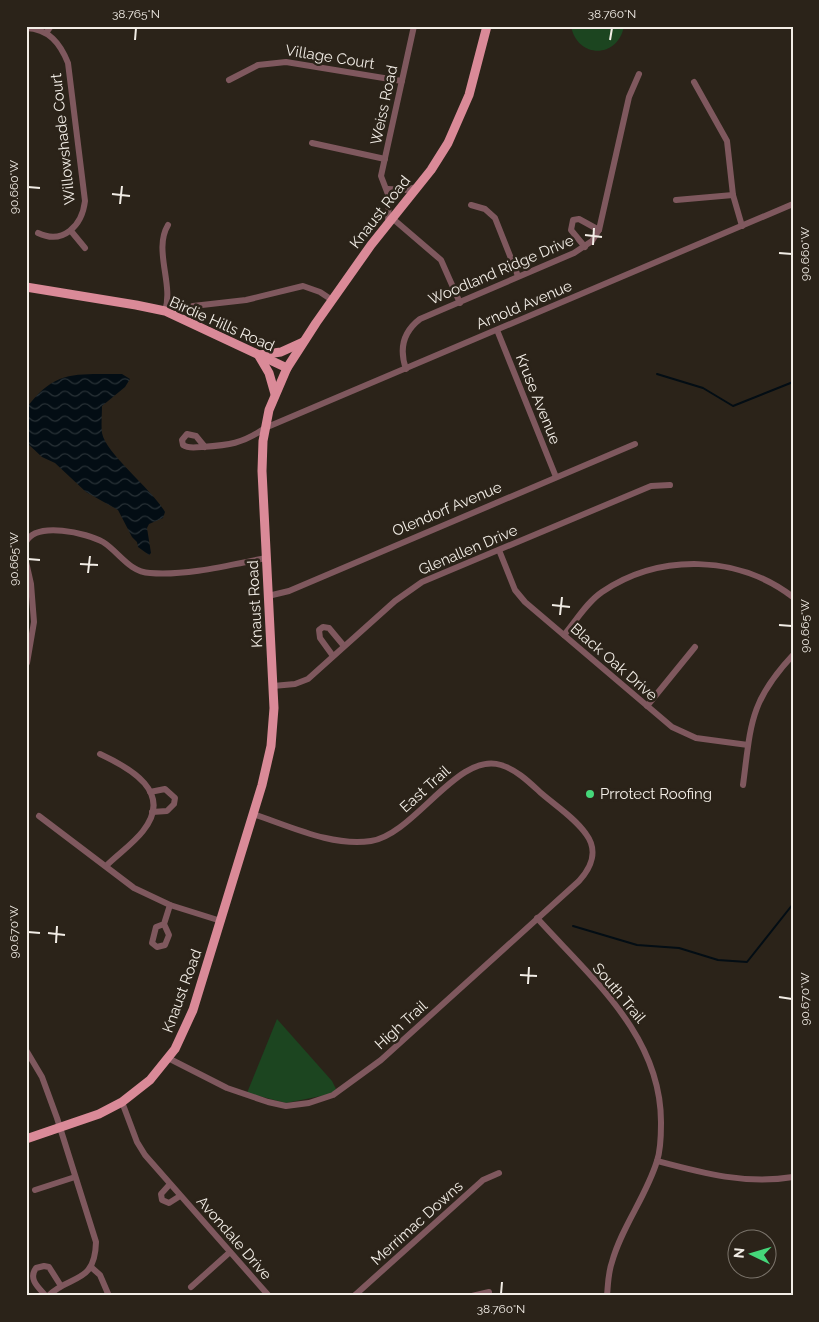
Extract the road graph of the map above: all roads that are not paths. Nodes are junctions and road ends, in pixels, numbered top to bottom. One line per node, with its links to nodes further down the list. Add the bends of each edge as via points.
1 (51, 26): 5 (street)
2 (414, 26): 8 (street, Weiss Road)
3 (486, 26): 12 (main road, Knaust Road, via 472,85 460,118 443,152)
4 (26, 28): 5 (street)
5 (46, 33): 22 (street, Willowshade Court, via 60,45 68,63 84,188 84,211)
6 (640, 74): 21 (street, Woodland Ridge Drive, via 629,97)
7 (229, 80): 8 (street, Village Court, via 258,64 286,62)
8 (402, 81): 11 (street, Weiss Road)
9 (694, 82): 14 (street, via 727,141)
10 (312, 143): 11 (street)
11 (385, 159): 13 (street, Weiss Road, via 381,176)
12 (417, 187): 13 (street); 18 (main road, Knaust Road)
13 (388, 189): 18 (street, Weiss Road)
14 (733, 195): 15 (street); 20 (street)
15 (676, 200)
16 (793, 204): 20 (street, Arnold Avenue)
17 (471, 205): 26 (street, via 485,209 495,218)
18 (390, 220): 28 (main road, Knaust Road); 29 (street, via 441,260)
19 (168, 225): 31 (street, via 162,242 168,296)
20 (742, 226): 32 (street, Arnold Avenue)
21 (599, 230): 24 (street, Woodland Ridge Drive); 24 (street, via 580,218 573,220 571,230)
22 (71, 232): 23 (street, via 51,238); 25 (street)
23 (38, 233)
24 (585, 247): 26 (street, Woodland Ridge Drive)
25 (85, 248)
26 (518, 276): 29 (street, Woodland Ridge Drive)
27 (26, 287): 31 (main road, Birdie Hills Road)
28 (332, 300): 30 (street, via 303,286 246,300); 33 (main road, Knaust Road)
29 (460, 303): 36 (street, Woodland Ridge Drive, via 420,319 408,331 402,350)
30 (193, 306)
31 (165, 311): 34 (main road, Birdie Hills Road)
32 (497, 330): 36 (street, Arnold Avenue); 41 (street, Kruse Avenue)
33 (304, 342): 34 (main road, via 280,352); 35 (main road, Knaust Road)
34 (258, 355): 35 (main road, Birdie Hills Road); 37 (main road, via 269,373)
35 (287, 368): 37 (main road, Knaust Road)
36 (406, 368): 38 (street, Arnold Avenue)
37 (275, 394): 38 (main road, Knaust Road)
38 (265, 428): 40 (street, Arnold Avenue, via 239,442); 45 (main road, Knaust Road, via 262,466)
39 (635, 444): 41 (street, Olendorf Avenue)
40 (205, 447)
41 (556, 477): 47 (street, Olendorf Avenue, via 289,591)
42 (670, 485): 44 (street, Glenallen Drive, via 651,486)
43 (26, 542): 45 (street, via 34,532 44,530 81,534 105,543 129,565 148,573 200,570)
44 (499, 550): 49 (street, Black Oak Drive, via 520,596); 50 (street, Glenallen Drive, via 422,582)
45 (266, 558): 47 (main road, Knaust Road)
46 (26, 562): 54 (street, via 34,622)
47 (268, 596): 55 (main road, Knaust Road)
48 (793, 597): 49 (street, via 764,578 728,566 678,565 640,575 602,592)
49 (564, 635): 56 (street, Black Oak Drive)
50 (344, 646): 53 (street, Glenallen Drive); 53 (street, via 329,628 319,630 320,638)
51 (694, 647): 56 (street)
52 (793, 655): 57 (street, via 772,679 757,704)
53 (333, 656): 55 (street, Glenallen Drive, via 304,681)
54 (27, 663)
55 (272, 686): 62 (main road, Knaust Road, via 271,746)
56 (647, 706): 57 (street, Black Oak Drive, via 681,733)
57 (748, 745): 59 (street)
58 (100, 754): 60 (street, via 139,775)
59 (743, 785)
60 (150, 792): 61 (street); 61 (street, via 166,789 175,798 167,811)
61 (152, 812): 65 (street, via 142,832)
62 (253, 814): 64 (street, East Trail, via 332,838 351,842 372,841 404,825 466,771 500,764 522,776 579,825); 68 (main road, Knaust Road)
63 (39, 816): 65 (street)
64 (591, 841): 67 (street, High Trail, via 593,853 586,874)
65 (106, 866): 66 (street, via 134,888)
66 (170, 904): 68 (street); 69 (street)
67 (537, 918): 71 (street, High Trail, via 381,1060 333,1095 310,1103 286,1106 268,1102 227,1088); 75 (street, South Trail, via 625,1017 642,1043 660,1095)
68 (220, 921): 71 (main road, Knaust Road, via 189,1020)
69 (164, 924)
70 (26, 1050): 73 (street, via 42,1077)
71 (168, 1058): 72 (main road, Knaust Road, via 150,1080)
72 (122, 1102): 73 (main road, Knaust Road); 79 (street, Avondale Drive, via 141,1148)
73 (61, 1128): 74 (main road, Knaust Road); 78 (street)
74 (26, 1139)
75 (657, 1161): 77 (street, via 705,1174 736,1178 765,1180); 92 (street, South Trail, via 611,1263)
76 (498, 1173): 87 (street, Merrimac Downs, via 483,1180)
77 (793, 1176)
78 (75, 1177): 80 (street); 83 (street, via 96,1242)
79 (170, 1184): 81 (street, Avondale Drive); 81 (street, Avondale Drive, via 162,1194 162,1200 169,1203)
80 (35, 1190)
81 (180, 1196): 82 (street, Avondale Drive)
82 (230, 1252): 85 (street); 90 (street, Avondale Drive)
83 (91, 1267): 84 (street, via 76,1280); 89 (street, via 100,1275)
84 (61, 1286): 88 (street); 88 (street, via 49,1267 36,1268 34,1281)
85 (191, 1287)
86 (489, 1292): 91 (street)
87 (357, 1295)
88 (47, 1296)
89 (109, 1296)
90 (269, 1296)
91 (472, 1296)
92 (606, 1296)

